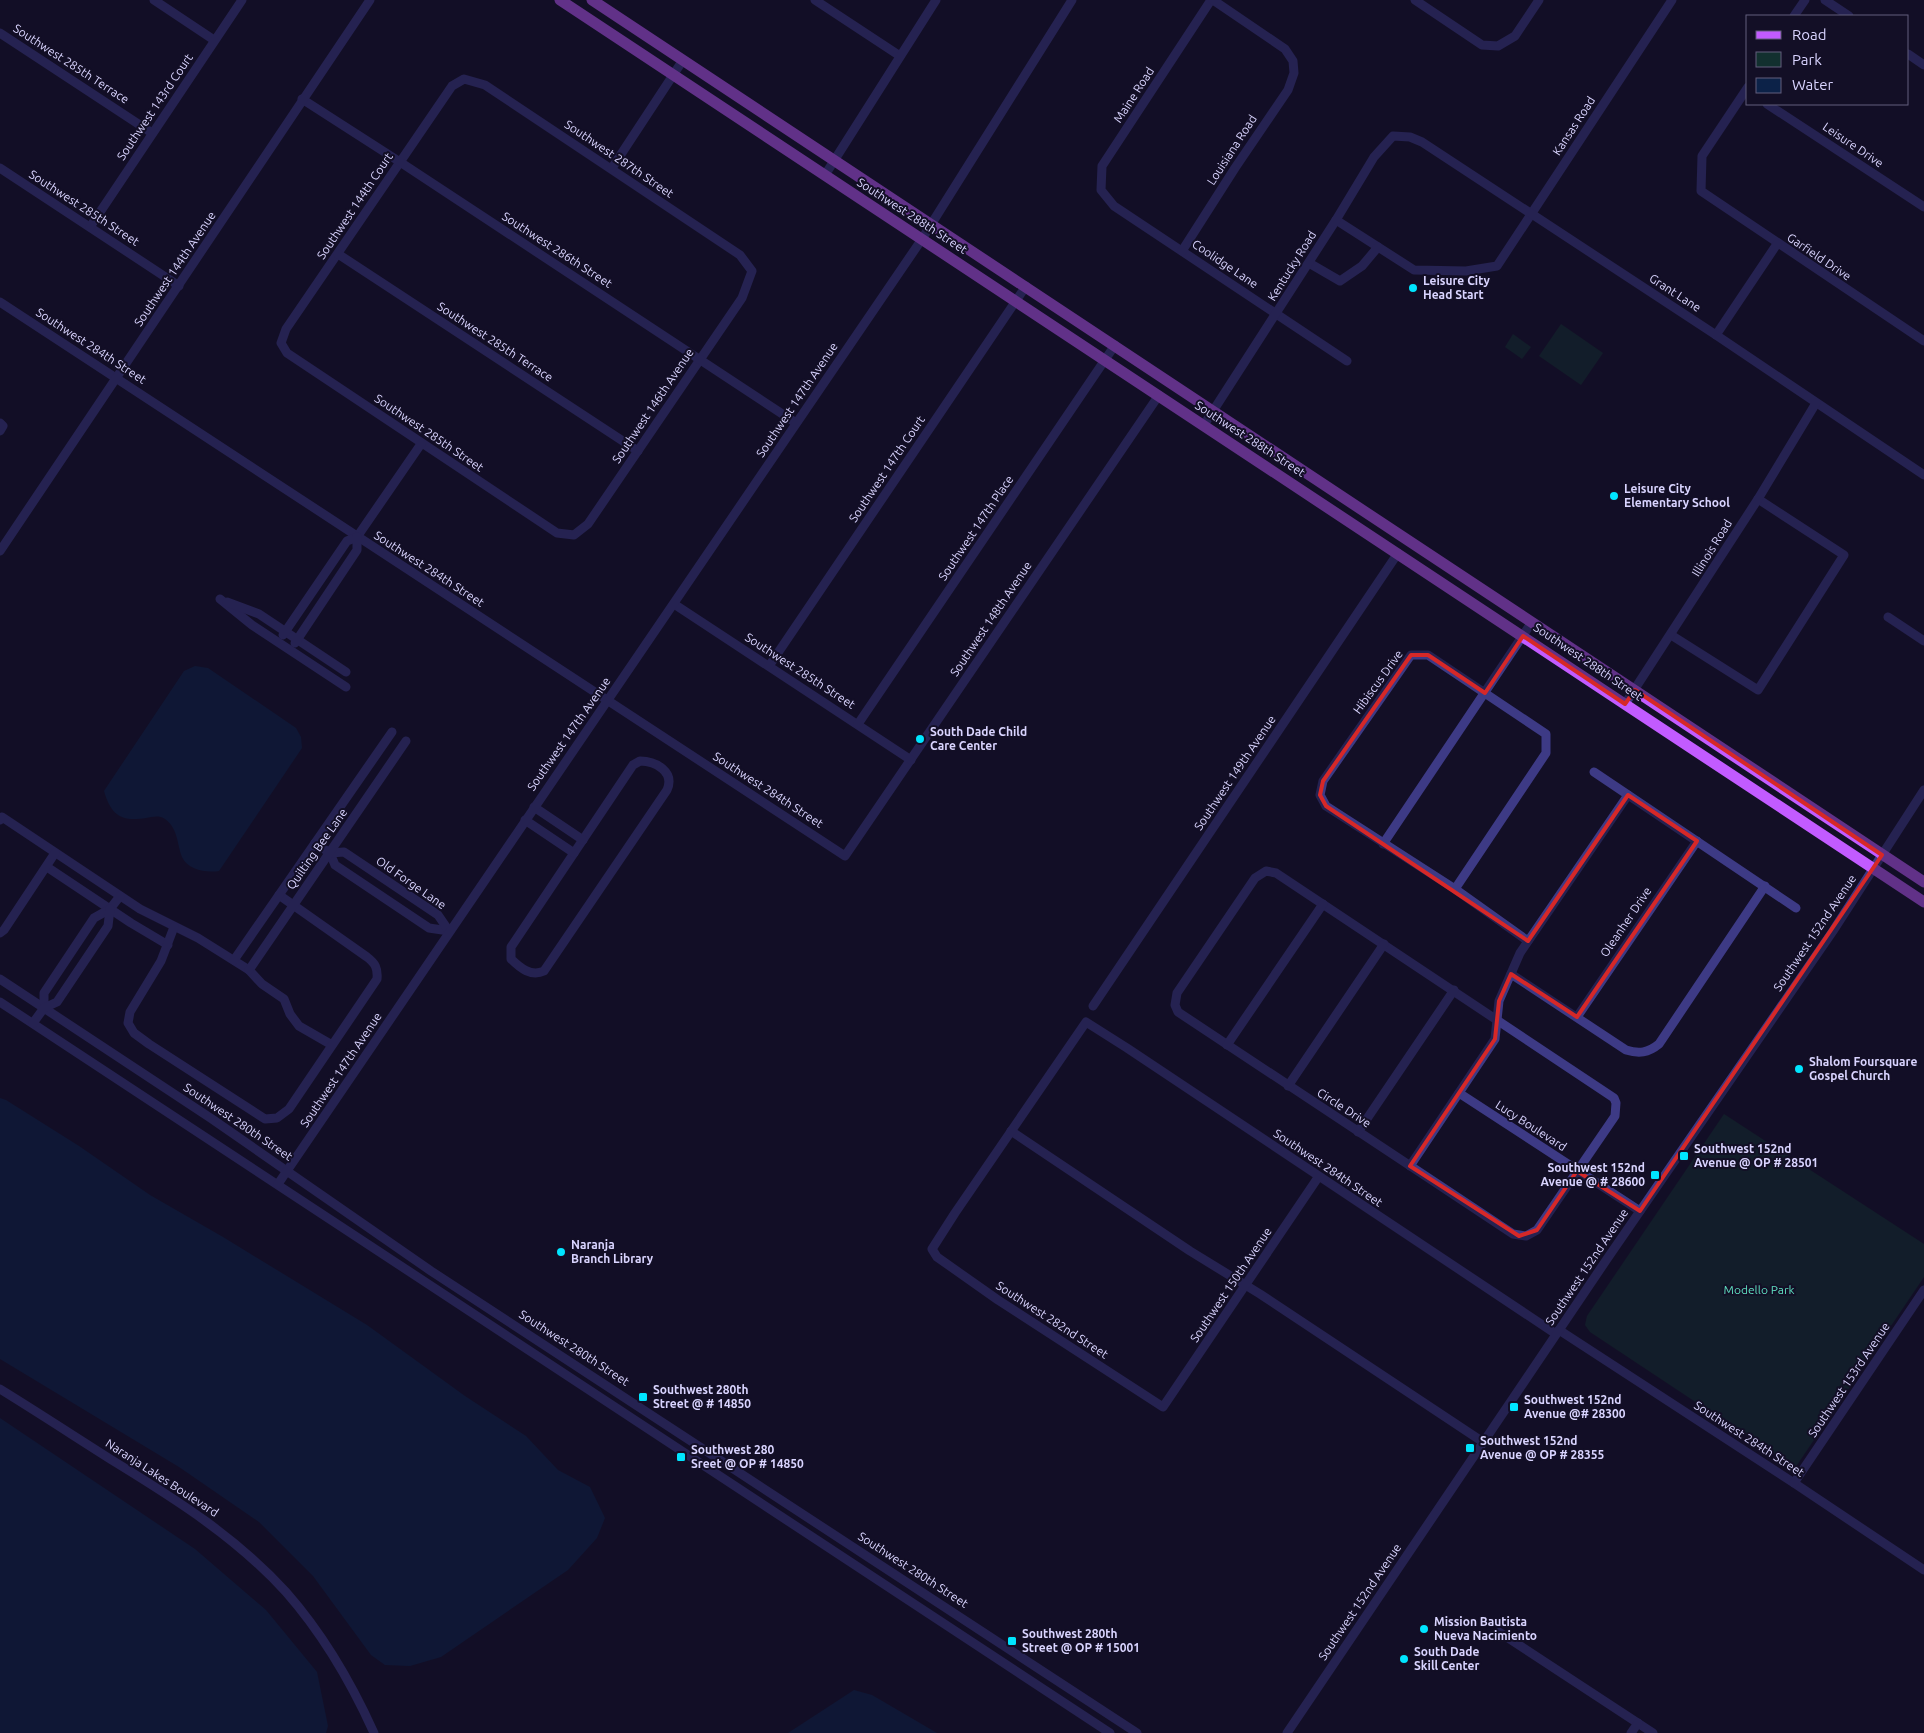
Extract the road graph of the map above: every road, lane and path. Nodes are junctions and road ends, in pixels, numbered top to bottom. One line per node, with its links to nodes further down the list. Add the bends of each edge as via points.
1 (154, 0): 18 (street)
2 (242, 0): 18 (street, Southwest 143rd Court)
3 (370, 0): 26 (street, Southwest 144th Avenue)
4 (560, 0): 23 (main road, Southwest 288th Street)
5 (592, 0): 21 (main road, Southwest 288th Street)
6 (815, 0): 20 (street)
7 (936, 0): 20 (street)
8 (1072, 0): 39 (street, Southwest 147th Avenue)
9 (1212, 0): 35 (street, Maine Road, via 1102,166 1101,190); 44 (street, Louisiana Road, via 1285,49 1293,61 1294,73 1288,90)
10 (1415, 0): 11 (street, via 1482,45 1498,46 1515,36)
11 (1540, 0)
12 (1672, 0): 37 (street, Kansas Road)
13 (1804, 0): 15 (street)
14 (1825, 0): 16 (street)
15 (1795, 15)
16 (1848, 15)
17 (0, 33): 28 (street, Southwest 285th Terrace)
18 (214, 40): 28 (street, Southwest 143rd Court)
19 (1909, 55): 22 (street)
20 (900, 56): 30 (street)
21 (683, 60): 23 (street); 30 (main road, Southwest 288th Street)
22 (1924, 65)
23 (673, 75): 33 (street); 34 (main road, Southwest 288th Street)
24 (464, 79): 31 (street, Southwest 144th Court, via 452,86); 33 (street, Southwest 287th Street, via 485,85)
25 (1746, 90): 42 (street, Garfield Drive, via 1702,156 1702,192)
26 (302, 100): 31 (street, Southwest 286th Street); 48 (street, Southwest 144th Avenue)
27 (1769, 105): 36 (street, Leisure Drive)
28 (152, 133): 40 (street, Southwest 143rd Court)
29 (1410, 137): 37 (street, Grant Lane); 38 (street, Kentucky Road, via 1393,136 1374,157)
30 (835, 160): 34 (street); 39 (main road, Southwest 288th Street)
31 (400, 162): 45 (street, Southwest 144th Court); 57 (street, Southwest 286th Street)
32 (0, 168): 40 (street, Southwest 285th Street)
33 (612, 168): 47 (street, Southwest 287th Street, via 740,255)
34 (826, 175): 41 (main road, Southwest 288th Street)
35 (1114, 206): 44 (street, Coolidge Lane)
36 (1924, 207)
37 (1532, 214): 43 (street, Kansas Road, via 1497,266 1466,271 1414,270); 53 (street, Grant Lane)
38 (1336, 220): 43 (street); 46 (street, Kentucky Road)
39 (932, 224): 41 (street, Southwest 147th Avenue); 49 (main road, Southwest 288th Street)
40 (90, 227): 48 (street, Southwest 285th Street)
41 (922, 239): 50 (main road, Southwest 288th Street); 65 (street, Southwest 147th Avenue)
42 (1778, 244): 53 (street); 54 (street, Garfield Drive)
43 (1378, 247): 46 (street, via 1362,266 1340,281)
44 (1182, 251): 52 (street, Coolidge Lane)
45 (338, 254): 56 (street, Southwest 144th Court, via 286,329 281,343); 69 (street, Southwest 285th Terrace)
46 (1309, 263): 52 (street, Kentucky Road)
47 (752, 271): 57 (street, Southwest 146th Avenue, via 742,298)
48 (179, 286): 60 (street, Southwest 144th Avenue)
49 (1026, 286): 50 (street, Southwest 147th Court); 55 (main road, Southwest 288th Street)
50 (1016, 301): 58 (main road, Southwest 288th Street); 86 (street, Southwest 147th Court)
51 (0, 302): 60 (street, Southwest 284th Street)
52 (1277, 314): 59 (street, Coolidge Lane); 63 (street, Kentucky Road)
53 (1716, 335): 62 (street, Grant Lane)
54 (1924, 341)
55 (1115, 345): 58 (street, Southwest 147th Place); 63 (main road, Southwest 288th Street)
56 (287, 353): 68 (street, Southwest 285th Street)
57 (700, 359): 65 (street, Southwest 286th Street); 69 (street, Southwest 146th Avenue)
58 (1105, 360): 61 (main road, Southwest 288th Street); 93 (street, Southwest 147th Place)
59 (1347, 361)
60 (117, 379): 73 (street, Southwest 284th Street); 74 (street, Southwest 144th Avenue)
61 (1158, 395): 66 (main road, Southwest 288th Street); 96 (street, Southwest 148th Avenue)
62 (1816, 403): 70 (street, Grant Lane); 71 (street, Illinois Road)
63 (1214, 411): 66 (street, Kentucky Road); 78 (main road, Southwest 288th Street)
64 (0, 423): 67 (street, via 4,426)
65 (796, 423): 76 (street, Southwest 147th Avenue)
66 (1204, 425): 75 (main road, Southwest 288th Street)
67 (0, 431)
68 (421, 444): 72 (street, Southwest 285th Street); 73 (street)
69 (638, 451): 72 (street, Southwest 146th Avenue, via 588,524 574,535)
70 (1924, 475)
71 (1758, 499): 80 (street, Illinois Road); 80 (street, via 1844,554 1758,690)
72 (558, 533)
73 (357, 537): 79 (street, via 347,541); 82 (street, via 358,550); 91 (street, Southwest 284th Street)
74 (0, 551)
75 (1398, 553): 81 (main road, Southwest 288th Street); 136 (street, Southwest 149th Avenue)
76 (674, 604): 86 (street, Southwest 285th Street); 91 (street, Southwest 147th Avenue)
77 (1888, 617): 83 (street)
78 (1532, 622): 81 (street); 89 (main road, Southwest 288th Street)
79 (286, 631): 82 (street); 84 (street); 84 (street, via 259,614 220,600 252,626)
80 (1671, 635): 89 (street, Illinois Road)
81 (1523, 636): 90 (street); 92 (main road, Southwest 288th Street)
82 (298, 639): 85 (street); 87 (street)
83 (1924, 641)
84 (279, 642): 85 (street)
85 (290, 650): 88 (street)
86 (769, 666): 93 (street, Southwest 285th Street)
87 (346, 672)
88 (346, 687)
89 (1635, 690): 92 (street, Illinois Road); 110 (main road, Southwest 288th Street)
90 (1485, 693): 106 (street); 106 (street, Hibiscus Drive, via 1428,655 1411,655 1323,781 1320,795 1326,806); 116 (street, Hibiscus Drive, via 1546,734 1546,753)
91 (608, 700): 100 (street, Southwest 147th Avenue); 111 (street, Southwest 284th Street)
92 (1625, 704): 113 (main road, Southwest 288th Street)
93 (858, 724): 96 (street, Southwest 285th Street)
94 (392, 732): 105 (street, Quilting Bee Lane)
95 (406, 742): 108 (street, Quilting Bee Lane)
96 (911, 760): 111 (street, Southwest 148th Avenue)
97 (1594, 772): 99 (street)
98 (1924, 790): 110 (street, Southwest 152nd Avenue)
99 (1628, 795): 104 (street); 127 (street)
100 (534, 807): 102 (street, Southwest 147th Avenue); 103 (street, Southwest 147th Avenue)
101 (0, 820): 107 (street, via 2,817)
102 (525, 820): 109 (street); 125 (street, Southwest 147th Avenue)
103 (583, 840): 109 (street); 109 (street, via 633,765 650,761 666,772 669,779 667,790 544,971 529,973 511,959 511,947)
104 (1697, 841): 115 (street); 138 (street, Oleanher Drive)
105 (315, 843): 108 (street, Old Forge Lane); 117 (street, Quilting Bee Lane)
106 (1383, 844): 116 (street, Hibiscus Drive)
107 (56, 853): 112 (street); 118 (street)
108 (330, 853): 121 (street, Quilting Bee Lane); 125 (street, Old Forge Lane, via 344,852 438,915); 125 (street, Old Forge Lane, via 335,865 429,928)
109 (574, 853)
110 (1882, 855): 113 (street, Southwest 152nd Avenue); 114 (main road, Southwest 288th Street)
111 (845, 856)
112 (47, 867): 123 (street); 126 (street)
113 (1874, 868): 119 (main road, Southwest 288th Street); 154 (street, Southwest 152nd Avenue)
114 (1924, 882)
115 (1765, 886): 122 (street); 138 (street, via 1653,1049 1636,1053 1626,1050)
116 (1455, 889): 127 (street, Hibiscus Drive)
117 (279, 895): 121 (street); 130 (street, Quilting Bee Lane)
118 (120, 896): 123 (street); 124 (street)
119 (1924, 902)
120 (1323, 904): 128 (street, Circle Drive); 142 (street); 142 (street, Circle Drive, via 1272,871 1260,874 1249,886 1174,1000 1181,1016)
121 (294, 905): 131 (street, Quilting Bee Lane); 141 (street, via 374,962 378,970 377,979)
122 (1796, 908)
123 (110, 909): 129 (street); 137 (street, via 108,926 58,1002); 137 (street, via 94,918 44,993)
124 (174, 927): 129 (street); 130 (street)
125 (450, 931): 150 (street, Southwest 147th Avenue)
126 (0, 933)
127 (1528, 941): 132 (street)
128 (1384, 944): 134 (street, Circle Drive); 143 (street)
129 (168, 945): 141 (street, via 130,1012 128,1023 134,1033 149,1044 264,1119 277,1118 289,1109)
130 (234, 960): 131 (street)
131 (249, 970): 141 (street, via 284,999 300,1026)
132 (1511, 974): 138 (street); 139 (street)
133 (0, 979): 137 (street, Southwest 280th Street)
134 (1454, 990): 139 (street, Circle Drive); 147 (street)
135 (0, 1002): 140 (street)
136 (1092, 1006)
137 (44, 1008): 140 (street); 145 (street, Southwest 280th Street)
138 (1577, 1017)
139 (1497, 1019): 144 (street, via 1496,1039); 151 (street, Circle Drive, via 1614,1098 1615,1116)
140 (32, 1023): 148 (street)
141 (332, 1045)
142 (1227, 1045): 143 (street, Circle Drive)
143 (1288, 1086): 147 (street, Circle Drive)
144 (1459, 1093): 149 (street); 151 (street, Lucy Boulevard)
145 (212, 1119): 148 (street); 150 (street, Southwest 280th Street)
146 (1011, 1131): 152 (street, Southwest 284th Street, via 1086,1022); 155 (street); 161 (street, Southwest 282nd Street, via 932,1249 937,1257 998,1300)
147 (1358, 1132): 149 (street, Circle Drive)
148 (204, 1135): 153 (street)
149 (1410, 1166): 151 (street, Circle Drive, via 1520,1236 1537,1230)
150 (286, 1171): 153 (street, Southwest 147th Avenue); 158 (street, Southwest 280th Street, via 431,1270)
151 (1577, 1171): 154 (street, Lucy Boulevard)
152 (1319, 1176): 155 (street, Southwest 150th Avenue); 157 (street, Southwest 284th Street)
153 (278, 1184): 160 (street)
154 (1640, 1211): 157 (street, Southwest 152nd Avenue)
155 (1246, 1285): 161 (street, Southwest 150th Avenue); 163 (street)
156 (1924, 1290): 165 (street, Southwest 153rd Avenue)
157 (1558, 1332): 163 (street, Southwest 152nd Avenue); 165 (street, Southwest 284th Street)
158 (608, 1384): 160 (street); 162 (street, Southwest 280th Street)
159 (0, 1389): 177 (street, Naranja Lakes Boulevard, via 196,1512 250,1556 286,1593 323,1640)
160 (600, 1396): 164 (street)
161 (1163, 1407)
162 (681, 1432): 164 (street); 166 (street, Southwest 280th Street)
163 (1483, 1442): 180 (street, Southwest 152nd Avenue)
164 (674, 1445): 167 (street)
165 (1794, 1483): 169 (street, Southwest 284th Street)
166 (772, 1492): 167 (street); 168 (street, Southwest 280th Street)
167 (765, 1505): 170 (street)
168 (874, 1560): 170 (street); 172 (street, Southwest 280th Street)
169 (1924, 1570)
170 (866, 1572): 173 (street)
171 (1499, 1632): 176 (street)
172 (1003, 1645): 173 (street); 174 (street, Southwest 280th Street)
173 (995, 1657): 175 (street)
174 (1082, 1696): 175 (street); 179 (street, Southwest 280th Street)
175 (1073, 1709): 178 (street)
176 (1638, 1723): 181 (street); 182 (street)
177 (374, 1733)
178 (1110, 1733)
179 (1137, 1733)
180 (1286, 1733)
181 (1631, 1733)
182 (1653, 1733)

